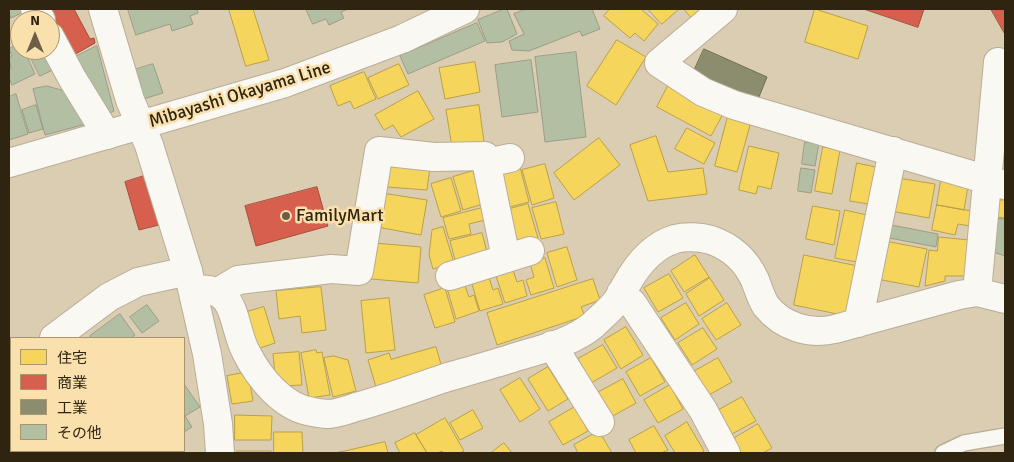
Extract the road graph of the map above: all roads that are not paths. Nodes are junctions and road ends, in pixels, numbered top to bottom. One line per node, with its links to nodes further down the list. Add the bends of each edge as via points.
1 (103, 9): 6 (street)
2 (465, 9): 6 (street, Mibayashi Okayama Line, via 402,39 294,80)
3 (723, 9): 8 (street, via 659,63 703,92 734,105)
4 (60, 56): 7 (street)
5 (998, 62): 10 (street)
6 (140, 126): 7 (street, Mibayashi Okayama Line); 12 (street)
7 (107, 135): 9 (street, Mibayashi Okayama Line)
8 (893, 151): 10 (street); 16 (street)
9 (9, 162)
10 (996, 182): 13 (street)
11 (450, 276): 12 (street, via 518,254 498,161 485,156 434,158 379,151 359,271 331,269)
12 (200, 284): 17 (street, via 138,282 116,293); 18 (street, via 228,302 245,352 265,380 282,399 310,412 328,414 366,405); 21 (street)
13 (977, 292): 15 (street); 16 (street)
14 (621, 293): 16 (street, via 648,255 675,239 708,239 736,253 753,277 766,305 790,325 820,332); 18 (street, via 592,326); 22 (street, via 632,302 712,404)
15 (1005, 299)
16 (858, 323)
17 (55, 337)
18 (552, 345): 19 (street)
19 (600, 422)
20 (1005, 436): 23 (lane, via 964,443)
21 (220, 453)
22 (726, 453)
23 (943, 453)

